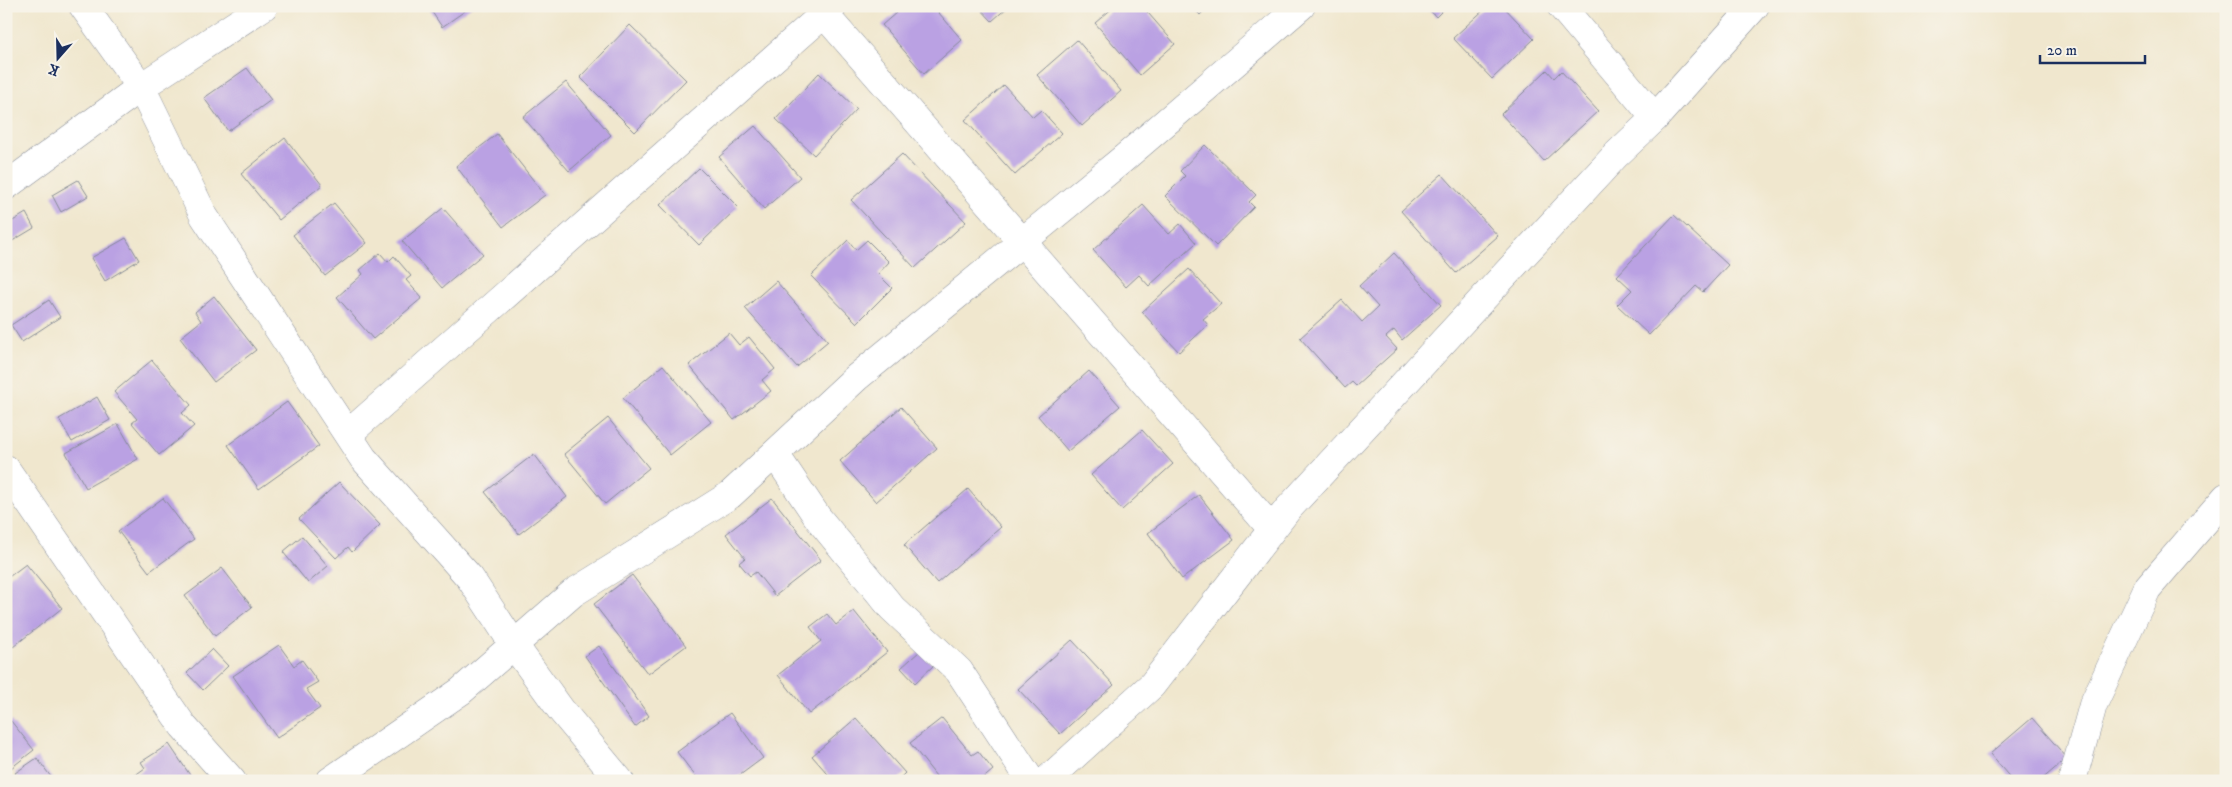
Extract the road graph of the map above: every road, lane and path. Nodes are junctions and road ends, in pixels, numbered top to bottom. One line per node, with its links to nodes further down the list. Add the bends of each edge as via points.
1 (84, 6): 7 (street)
2 (264, 6): 7 (street)
3 (1561, 6): 8 (street)
4 (1755, 6): 8 (street)
5 (1297, 7): 10 (street, via 1123,159)
6 (825, 9): 10 (street); 11 (street)
7 (142, 87): 9 (street); 11 (street, via 204,216)
8 (1655, 118): 15 (street, via 1616,156)
9 (6, 186)
10 (1022, 242): 12 (street, via 856,378); 15 (street)
11 (348, 434): 16 (street, via 363,458 470,578)
12 (775, 454): 16 (street, via 730,495 573,593); 20 (street, via 818,518 892,608 959,671)
13 (6, 469): 18 (street, via 183,726)
14 (2226, 497): 22 (street, via 2147,589 2093,705)
15 (1272, 529): 21 (street, via 1152,685)
16 (514, 645): 17 (street, via 461,691); 19 (street)
17 (344, 777)
18 (232, 781)
19 (620, 781)
20 (1031, 781)
21 (1046, 781)
22 (2072, 781)

